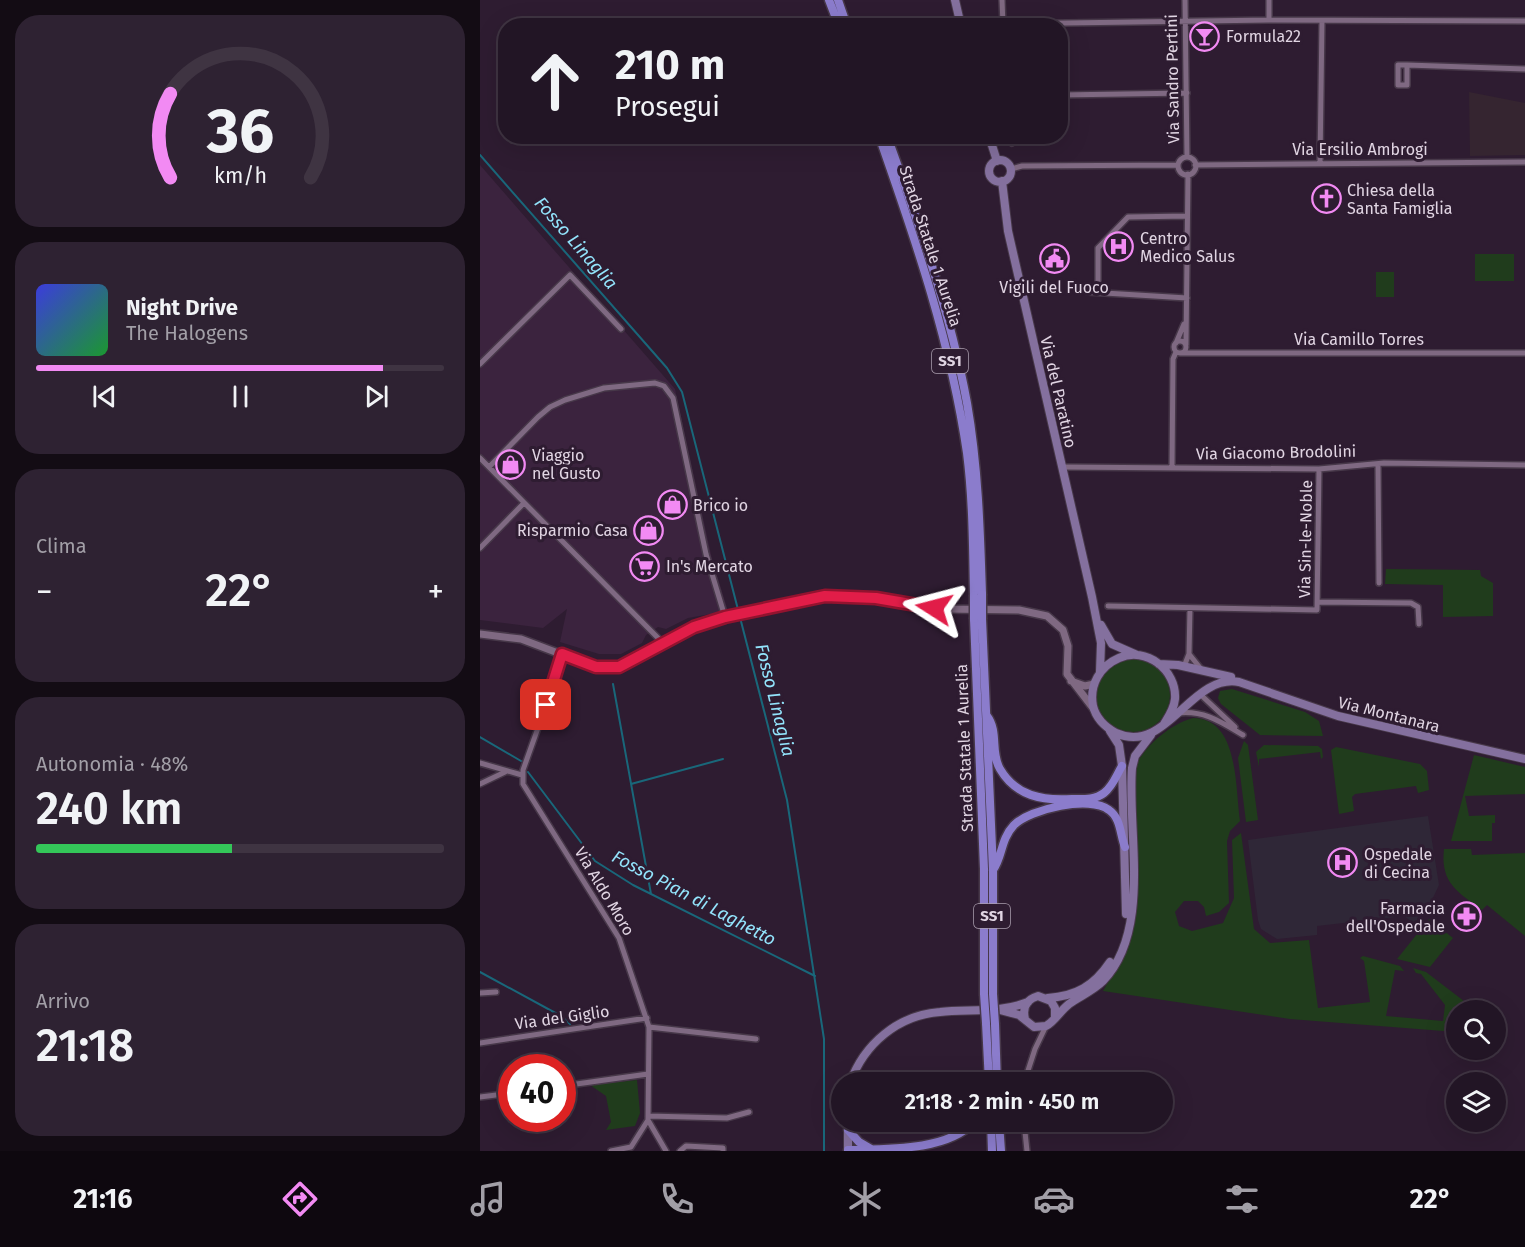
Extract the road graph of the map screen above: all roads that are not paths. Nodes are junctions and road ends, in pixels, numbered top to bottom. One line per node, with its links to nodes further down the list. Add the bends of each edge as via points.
1 (829, 0): 7 (highway)
2 (838, 0): 8 (highway)
3 (955, 0): 9 (main road)
4 (1002, 0): 10 (street)
5 (1185, 0): 14 (street, Via Sandro Pertini)
6 (1269, 0): 11 (street)
7 (836, 18)
8 (844, 18)
9 (959, 18)
10 (1003, 18)
11 (1269, 20): 12 (street); 14 (street)
12 (1322, 21): 13 (street); 26 (street)
13 (1525, 21)
14 (1185, 22): 15 (street); 18 (street, Via Sandro Pertini)
15 (1068, 24)
16 (1407, 64): 17 (street)
17 (1525, 69)
18 (1186, 93): 19 (street); 23 (street, Via Sandro Pertini)
19 (1068, 95)
20 (882, 144): 54 (highway, Strada Statale 1 Aurelia / SS1, via 920,252 948,353 967,455)
21 (890, 144): 54 (highway, Strada Statale 1 Aurelia / SS1, via 927,248 961,372 981,519)
22 (992, 144): 24 (main road)
23 (1187, 157): 27 (street); 28 (street)
24 (997, 161): 29 (main road, via 1006,162); 31 (main road, via 990,173 994,180)
25 (1525, 162): 26 (street, Via Ersilio Ambrogi)
26 (1320, 163): 28 (street, Via Ersilio Ambrogi)
27 (1178, 165): 29 (street); 30 (street, via 1180,171)
28 (1195, 165): 30 (street)
29 (1011, 169): 31 (main road, via 1009,177)
30 (1188, 174): 32 (street)
31 (1002, 181): 48 (main road, Via del Paratino, via 1008,231)
32 (1187, 216): 34 (street, via 1128,217 1098,248); 35 (street)
33 (1088, 291): 34 (street)
34 (1098, 292): 35 (street)
35 (1187, 298): 36 (street)
36 (1186, 320): 38 (street); 39 (street)
37 (621, 329): 43 (street, via 570,275)
38 (1176, 343): 39 (street, via 1182,341); 40 (street)
39 (1186, 346): 40 (street); 41 (street)
40 (1179, 352): 41 (street, Via Camillo Torres); 49 (street, via 1173,359)
41 (1192, 353): 42 (street, Via Camillo Torres)
42 (1525, 353)
43 (480, 364)
44 (480, 458): 47 (street)
45 (1378, 464): 46 (street, Via Giacomo Brodolini); 50 (street, Via Giacomo Brodolini); 53 (street)
46 (1525, 465)
47 (489, 467): 51 (street); 59 (street, via 550,407 604,388 655,383 664,386 673,398 706,554)
48 (1063, 467): 49 (street, Via Giacomo Brodolini); 57 (main road, Via del Paratino)
49 (1172, 467): 50 (street, Via Giacomo Brodolini)
50 (1319, 469): 55 (street, Via Sin-le-Noble)
51 (524, 503): 52 (street); 63 (street)
52 (480, 548)
53 (1379, 583)
54 (978, 594): 60 (highway, Strada Statale 1 Aurelia / SS1, bridge)
55 (1317, 602): 58 (street, Via Sin-le-Noble, via 1317,610); 61 (street, via 1411,603 1418,607)
56 (1108, 606): 58 (street)
57 (1094, 608): 66 (main road, via 1107,638); 70 (main road, via 1101,643)
58 (1190, 608): 65 (street)
59 (728, 616): 63 (street, via 690,628); 71 (street, via 812,598 849,596 945,609 1040,613 1063,630)
60 (978, 619): 76 (highway, Strada Statale 1 Aurelia / SS1); 91 (highway, Strada Statale 1 Aurelia / SS1)
61 (1419, 624)
62 (480, 634): 64 (street, via 521,639)
63 (663, 643): 64 (street, via 626,665 611,668)
64 (562, 654): 85 (street)
65 (1189, 654): 68 (street, via 1185,664); 69 (street)
66 (1137, 655): 67 (main road); 70 (main road, via 1123,656)
67 (1160, 664): 68 (main road); 78 (main road, via 1173,684 1175,698)
68 (1178, 665): 69 (main road)
69 (1205, 671): 73 (main road)
70 (1100, 672): 72 (main road)
71 (1070, 681): 72 (street, via 1085,686); 77 (street)
72 (1094, 684): 77 (main road, via 1094,707)
73 (1249, 686): 74 (main road, via 1226,680); 81 (main road, Via Montanara, via 1338,716)
74 (1201, 695): 75 (main road); 75 (street, via 1243,735 1202,713)
75 (1177, 713): 78 (main road)
76 (987, 715): 83 (highway, via 993,724 999,767 1018,789 1033,797 1055,800 1098,796 1113,784); 88 (highway, Strada Statale 1 Aurelia / SS1)
77 (1099, 718): 79 (main road)
78 (1164, 724): 80 (main road)
79 (1110, 730): 80 (main road, via 1139,737); 83 (main road, via 1119,745)
80 (1153, 732): 95 (main road, via 1131,768 1133,856 1126,943 1104,980)
81 (1525, 759)
82 (480, 763): 84 (street)
83 (1122, 766): 87 (main road)
84 (505, 772): 85 (street); 86 (street)
85 (522, 775): 96 (street, Via Aldo Moro, via 528,791 612,924)
86 (480, 784)
87 (1125, 847): 88 (highway, via 1116,818 1105,807 1050,807 1031,813 1012,827 1002,842); 92 (main road, via 1125,920 1118,950 1103,972 1083,990)
88 (993, 870): 91 (highway, Strada Statale 1 Aurelia / SS1)
89 (496, 992): 90 (street)
90 (480, 993)
91 (989, 994): 98 (highway, Strada Statale 1 Aurelia / SS1, bridge)
92 (1048, 998): 93 (main road, via 1038,996); 95 (main road, via 1055,1008)
93 (1028, 1002): 94 (main road); 97 (main road)
94 (996, 1010): 97 (main road); 103 (main road, via 938,1012 903,1022 874,1043)
95 (1055, 1017): 99 (main road)
96 (647, 1018): 100 (street, Via Aldo Moro); 102 (street, Via del Giglio)
97 (1025, 1018): 99 (main road, via 1034,1027)
98 (990, 1024): 104 (highway, Strada Statale 1 Aurelia / SS1); 105 (highway, Strada Statale 1 Aurelia / SS1)
99 (1046, 1026): 106 (street)
100 (649, 1027): 101 (street); 107 (street, Via Aldo Moro)
101 (756, 1039)
102 (480, 1043)
103 (856, 1072)
104 (989, 1072)
105 (996, 1072)
106 (1028, 1072)
107 (648, 1074): 108 (street); 112 (street, Via Aldo Moro)
108 (576, 1084)
109 (498, 1095): 110 (street)
110 (480, 1097)
111 (749, 1112): 112 (street, via 727,1118)
112 (648, 1118): 120 (street, via 631,1147); 121 (street)
113 (848, 1132): 124 (main road)
114 (852, 1132): 119 (highway)
115 (965, 1132): 119 (highway, via 944,1144)
116 (991, 1132): 125 (highway)
117 (1000, 1132): 126 (highway)
118 (1025, 1132): 127 (street)
119 (871, 1149): 124 (highway)
120 (611, 1151)
121 (666, 1151)
122 (680, 1151): 123 (street, via 686,1146)
123 (723, 1151)
124 (848, 1151)
125 (992, 1151)
126 (1001, 1151)
127 (1028, 1151)

